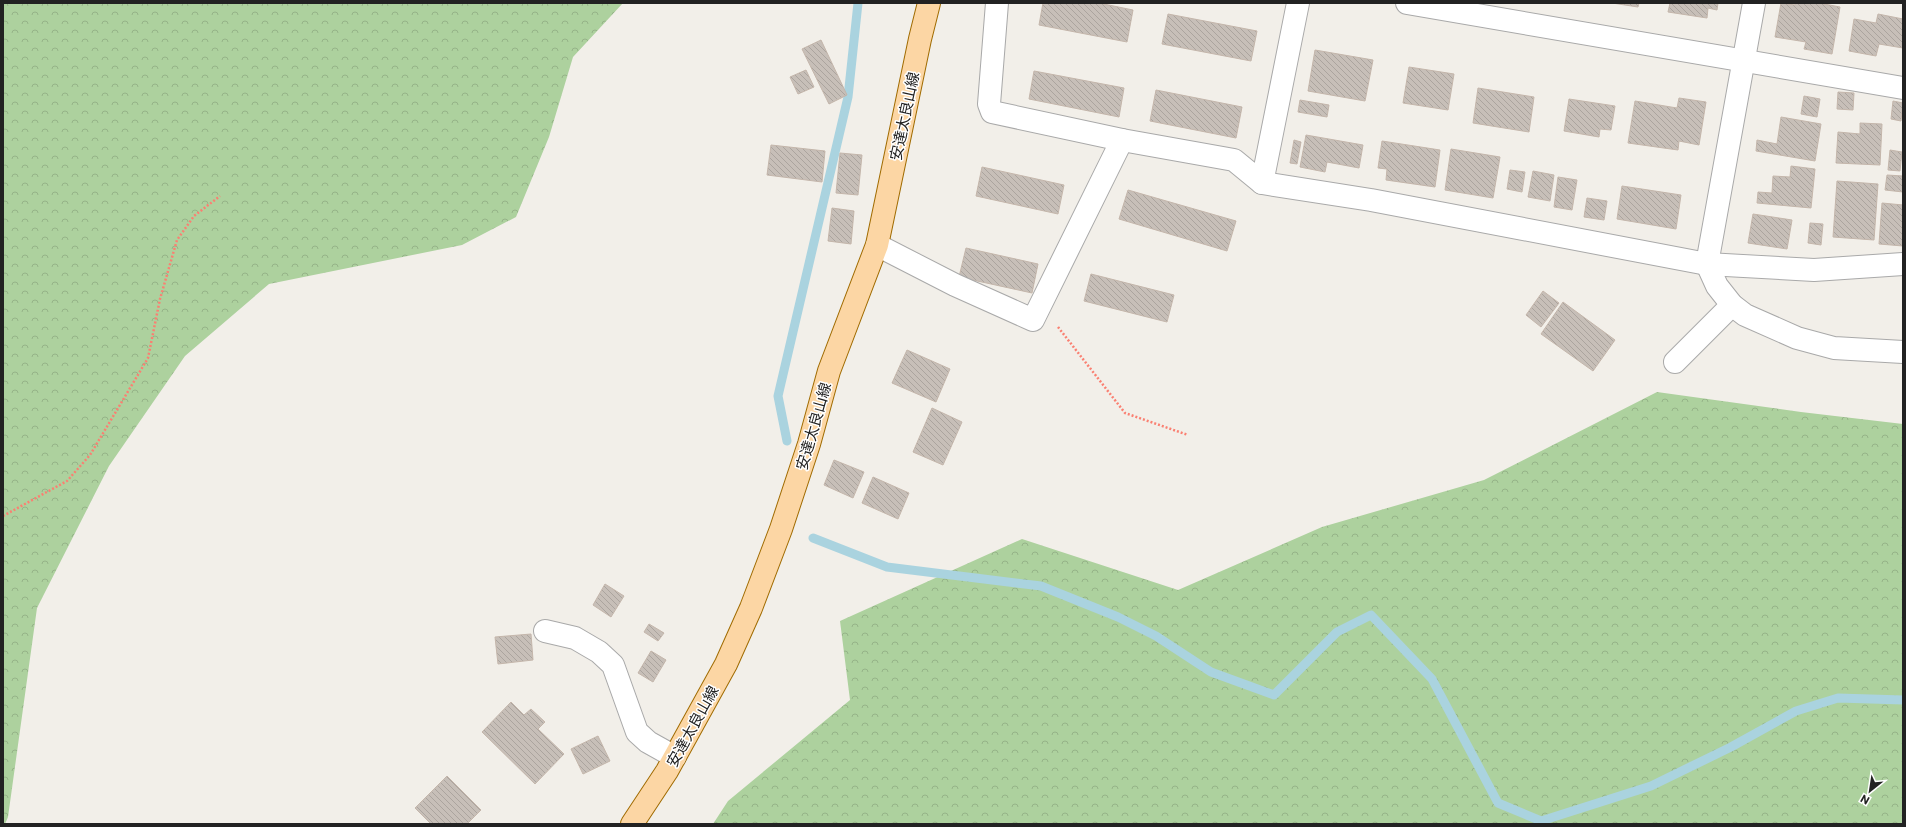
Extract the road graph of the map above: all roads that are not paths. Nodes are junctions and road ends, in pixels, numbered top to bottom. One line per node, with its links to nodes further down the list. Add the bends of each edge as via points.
1 (929, 3): 10 (main road, 安達太良山線)
2 (997, 3): 8 (street, via 989,104 992,112)
3 (1298, 3): 9 (street)
4 (1407, 3): 6 (street)
5 (1754, 3): 6 (street)
6 (1743, 60): 7 (street); 11 (street)
7 (1903, 88)
8 (1122, 140): 9 (street, via 1234,160); 10 (street, via 1033,320 955,286)
9 (1262, 183): 11 (street, via 1371,200)
10 (877, 245): 17 (main road, 安達太良山線, via 829,371 810,444 751,608 726,664)
11 (1707, 264): 12 (street, via 1814,270); 13 (street, via 1717,286)
12 (1903, 264)
13 (1732, 305): 14 (street, via 1745,315 1797,338 1834,348); 15 (street)
14 (1903, 352)
15 (1675, 362)
16 (545, 631): 17 (street, via 575,638 599,652 613,665 637,732 648,742)
17 (675, 757): 18 (main road, 安達太良山線)
18 (632, 824)

